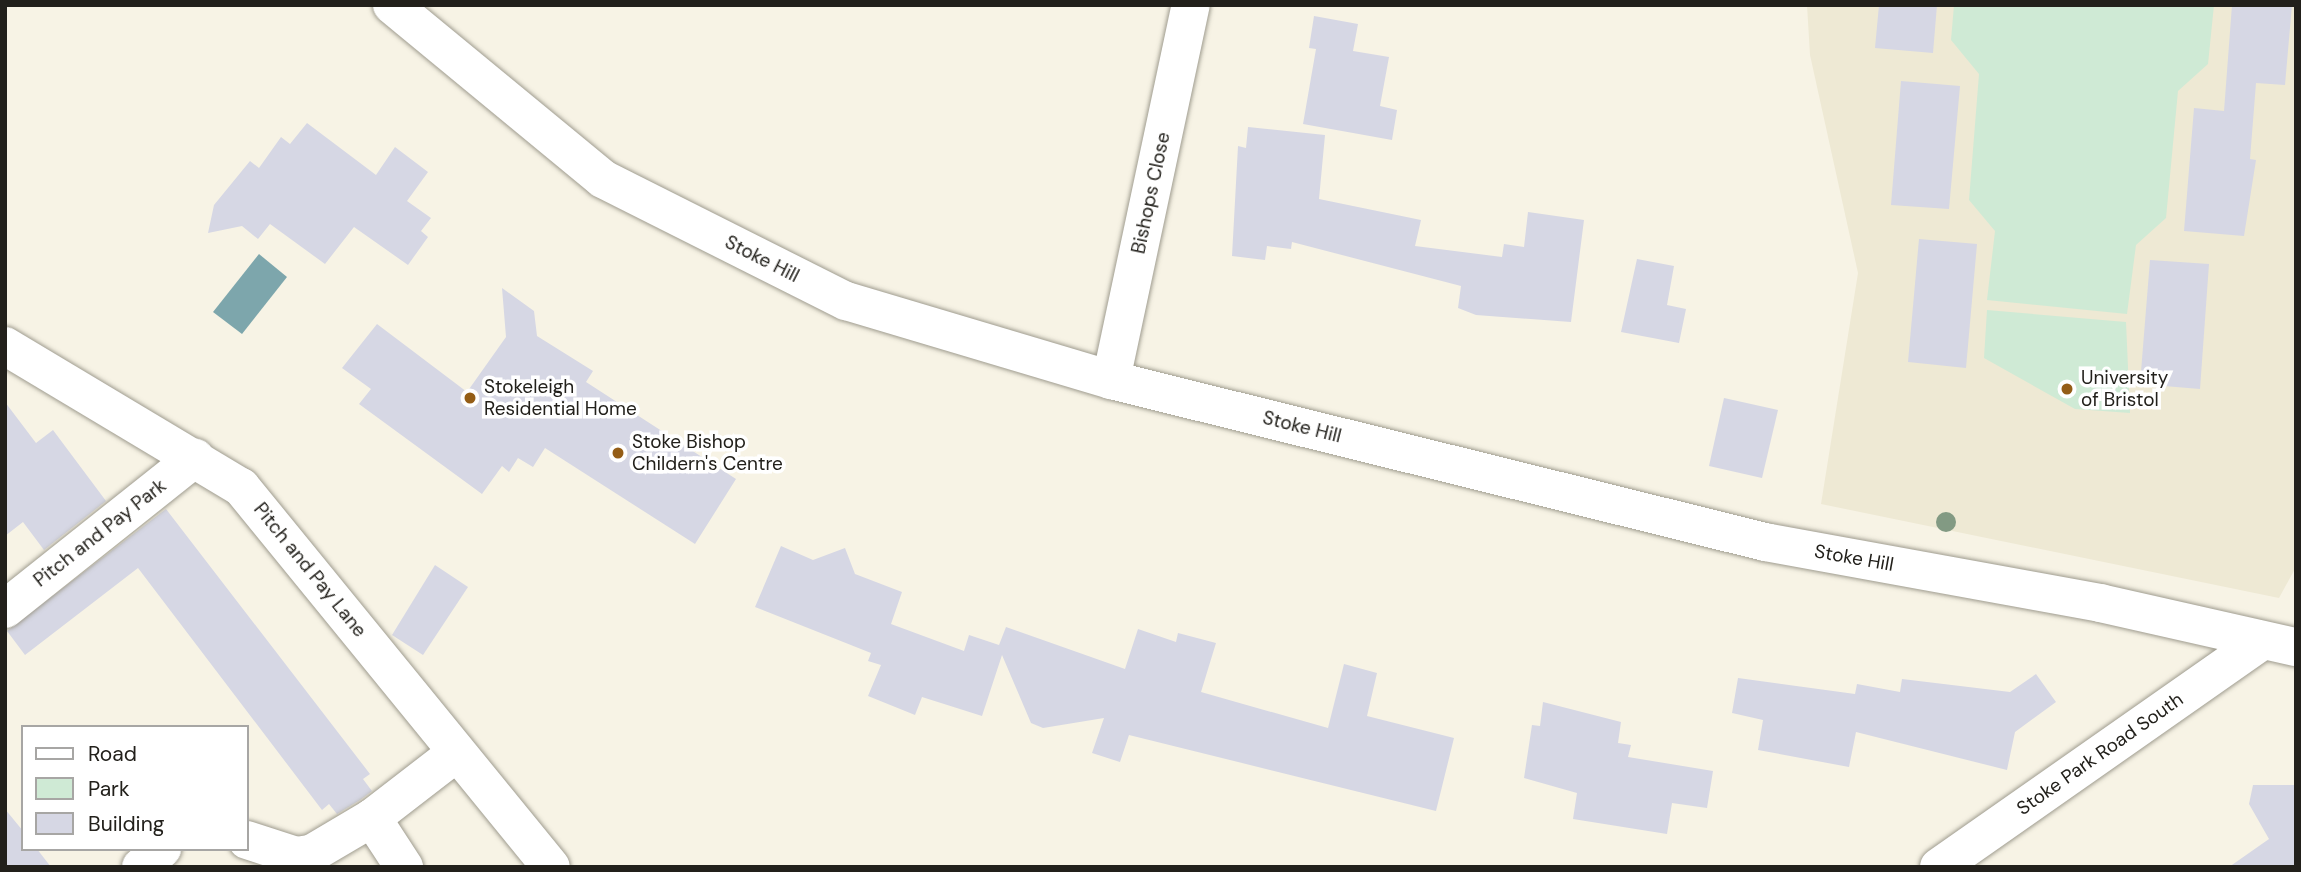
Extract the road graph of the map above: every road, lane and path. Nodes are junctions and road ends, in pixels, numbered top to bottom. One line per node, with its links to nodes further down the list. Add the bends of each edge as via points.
1 (392, 5): 4 (street, Stoke Hill, via 603,179 846,301)
2 (1191, 5): 4 (street, Bishops Close)
3 (5, 346): 5 (street, Pitch and Pay Lane)
4 (1111, 380): 7 (street, Stoke Hill, via 1765,542 2100,603)
5 (195, 458): 6 (street, Pitch and Pay Park); 8 (street, Pitch and Pay Lane, via 241,487 269,517)
6 (5, 609)
7 (2279, 644): 16 (street, Stoke Park Road South)
8 (456, 752): 9 (street); 15 (street, Pitch and Pay Lane)
9 (372, 818): 12 (street); 14 (street)
10 (248, 840): 12 (street)
11 (160, 851): 13 (street)
12 (296, 861)
13 (141, 867)
14 (404, 867)
15 (551, 867)
16 (1939, 867)

